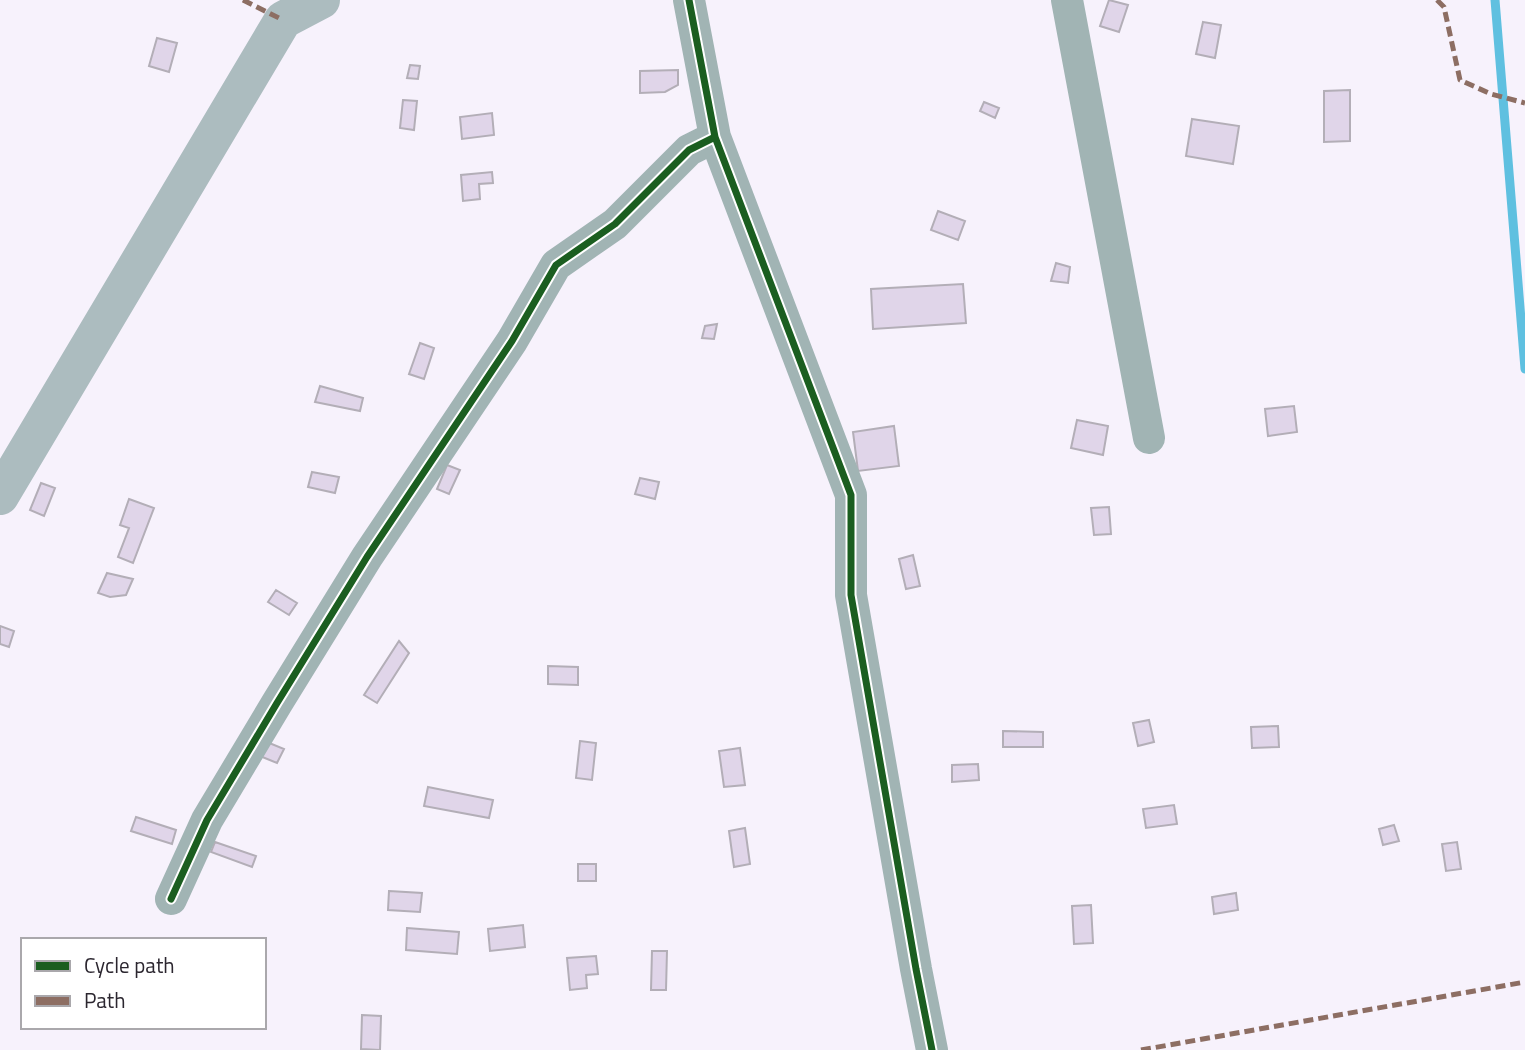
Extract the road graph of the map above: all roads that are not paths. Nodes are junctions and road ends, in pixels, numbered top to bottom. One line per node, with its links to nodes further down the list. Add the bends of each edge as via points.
1 (321, 0): 6 (street, via 283,20)
2 (690, 0): 4 (street)
3 (1067, 0): 5 (street)
4 (715, 137): 7 (street, via 689,150 615,224 556,265 512,341 367,557 277,703 207,820); 8 (street, via 851,495 851,595)
5 (1149, 438)
6 (0, 496)
7 (171, 899)
8 (932, 1050)

